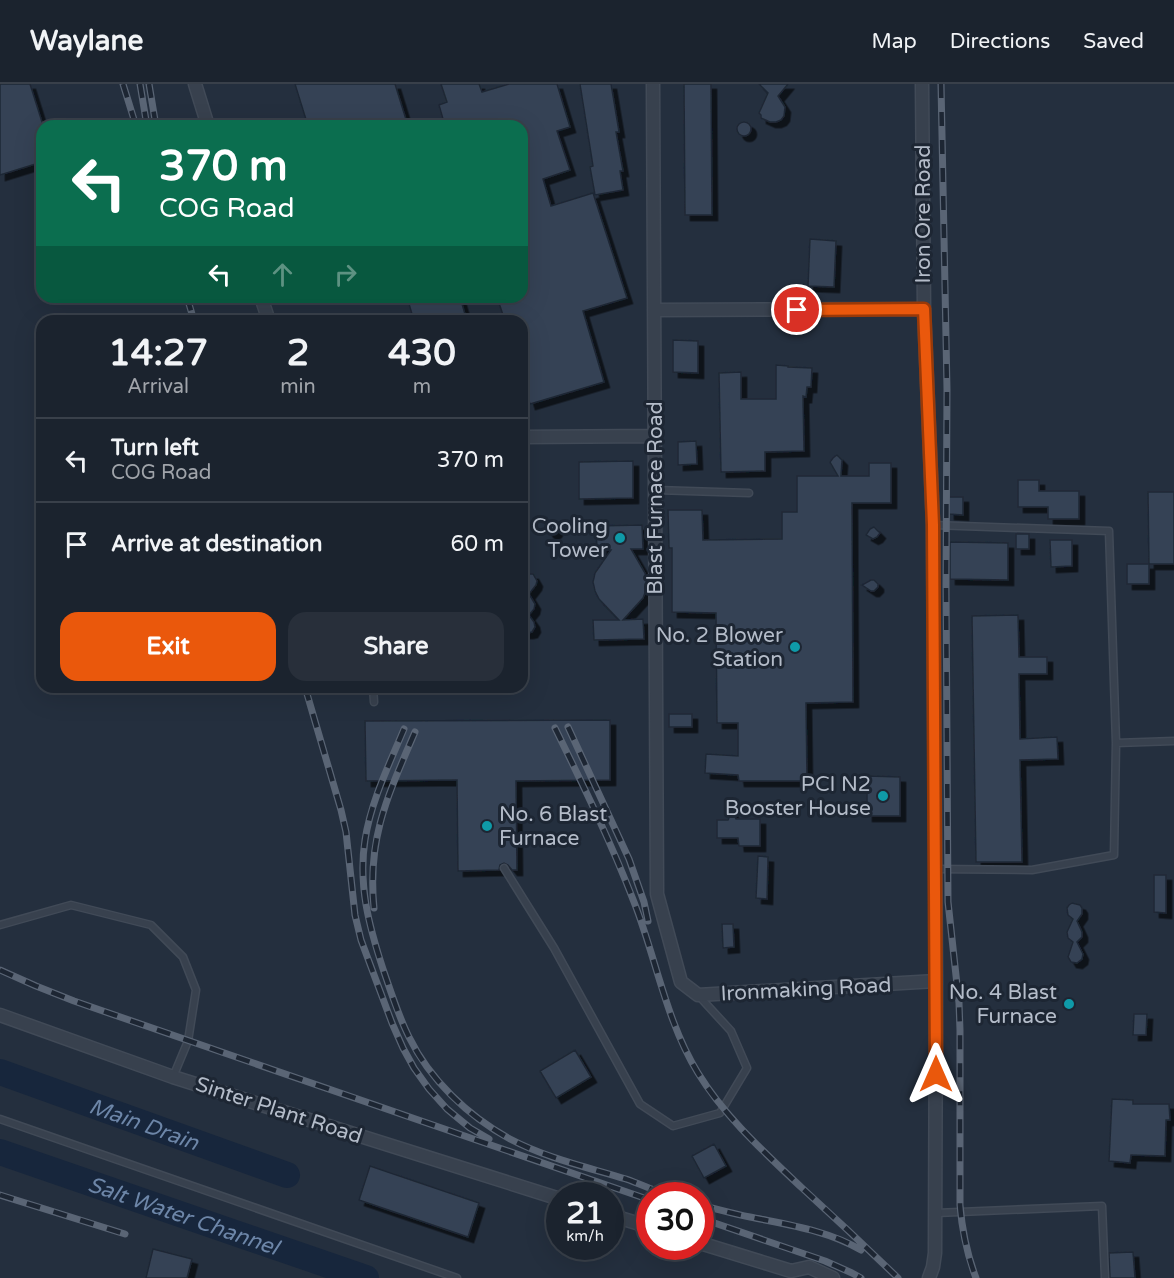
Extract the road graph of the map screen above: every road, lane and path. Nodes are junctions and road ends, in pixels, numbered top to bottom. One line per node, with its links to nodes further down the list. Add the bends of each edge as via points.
1 (195, 84): 4 (street)
2 (653, 84): 6 (street, Blast Furnace Road)
3 (922, 84): 5 (street, Iron Ore Road)
4 (206, 120)
5 (924, 309): 6 (street); 11 (street, Iron Ore Road)
6 (654, 310): 7 (street, Blast Furnace Road)
7 (654, 436): 8 (street); 9 (street, Blast Furnace Road)
8 (528, 437)
9 (655, 490): 10 (lane); 20 (street, Blast Furnace Road, via 657,894)
10 (749, 493)
11 (933, 525): 15 (lane, via 1108,531); 17 (street, Iron Ore Road)
12 (373, 693): 13 (lane)
13 (374, 702)
14 (1174, 741): 15 (lane)
15 (1116, 743): 17 (lane, via 1114,855 1032,870)
16 (504, 868): 21 (lane, via 554,948 640,1104 673,1126 720,1113 747,1068 731,1031)
17 (934, 868): 19 (street, Iron Ore Road)
18 (0, 924): 23 (lane, via 71,904 151,925 183,957 196,990 189,1041)
19 (936, 981): 21 (street, Ironmaking Road); 26 (street, Iron Ore Road)
20 (681, 982): 21 (street, Ironmaking Road)
21 (698, 995)
22 (0, 1015): 23 (street, Sinter Plant Road)
23 (173, 1077): 25 (street, Sinter Plant Road)
24 (0, 1119): 29 (lane)
25 (546, 1195)
26 (936, 1213): 31 (street, Iron Ore Road, via 935,1253); 32 (lane, via 1102,1206)
27 (714, 1248): 28 (street)
28 (794, 1274): 30 (street, via 810,1267)
29 (457, 1278)
30 (833, 1278)
31 (929, 1278)
32 (1105, 1278)

